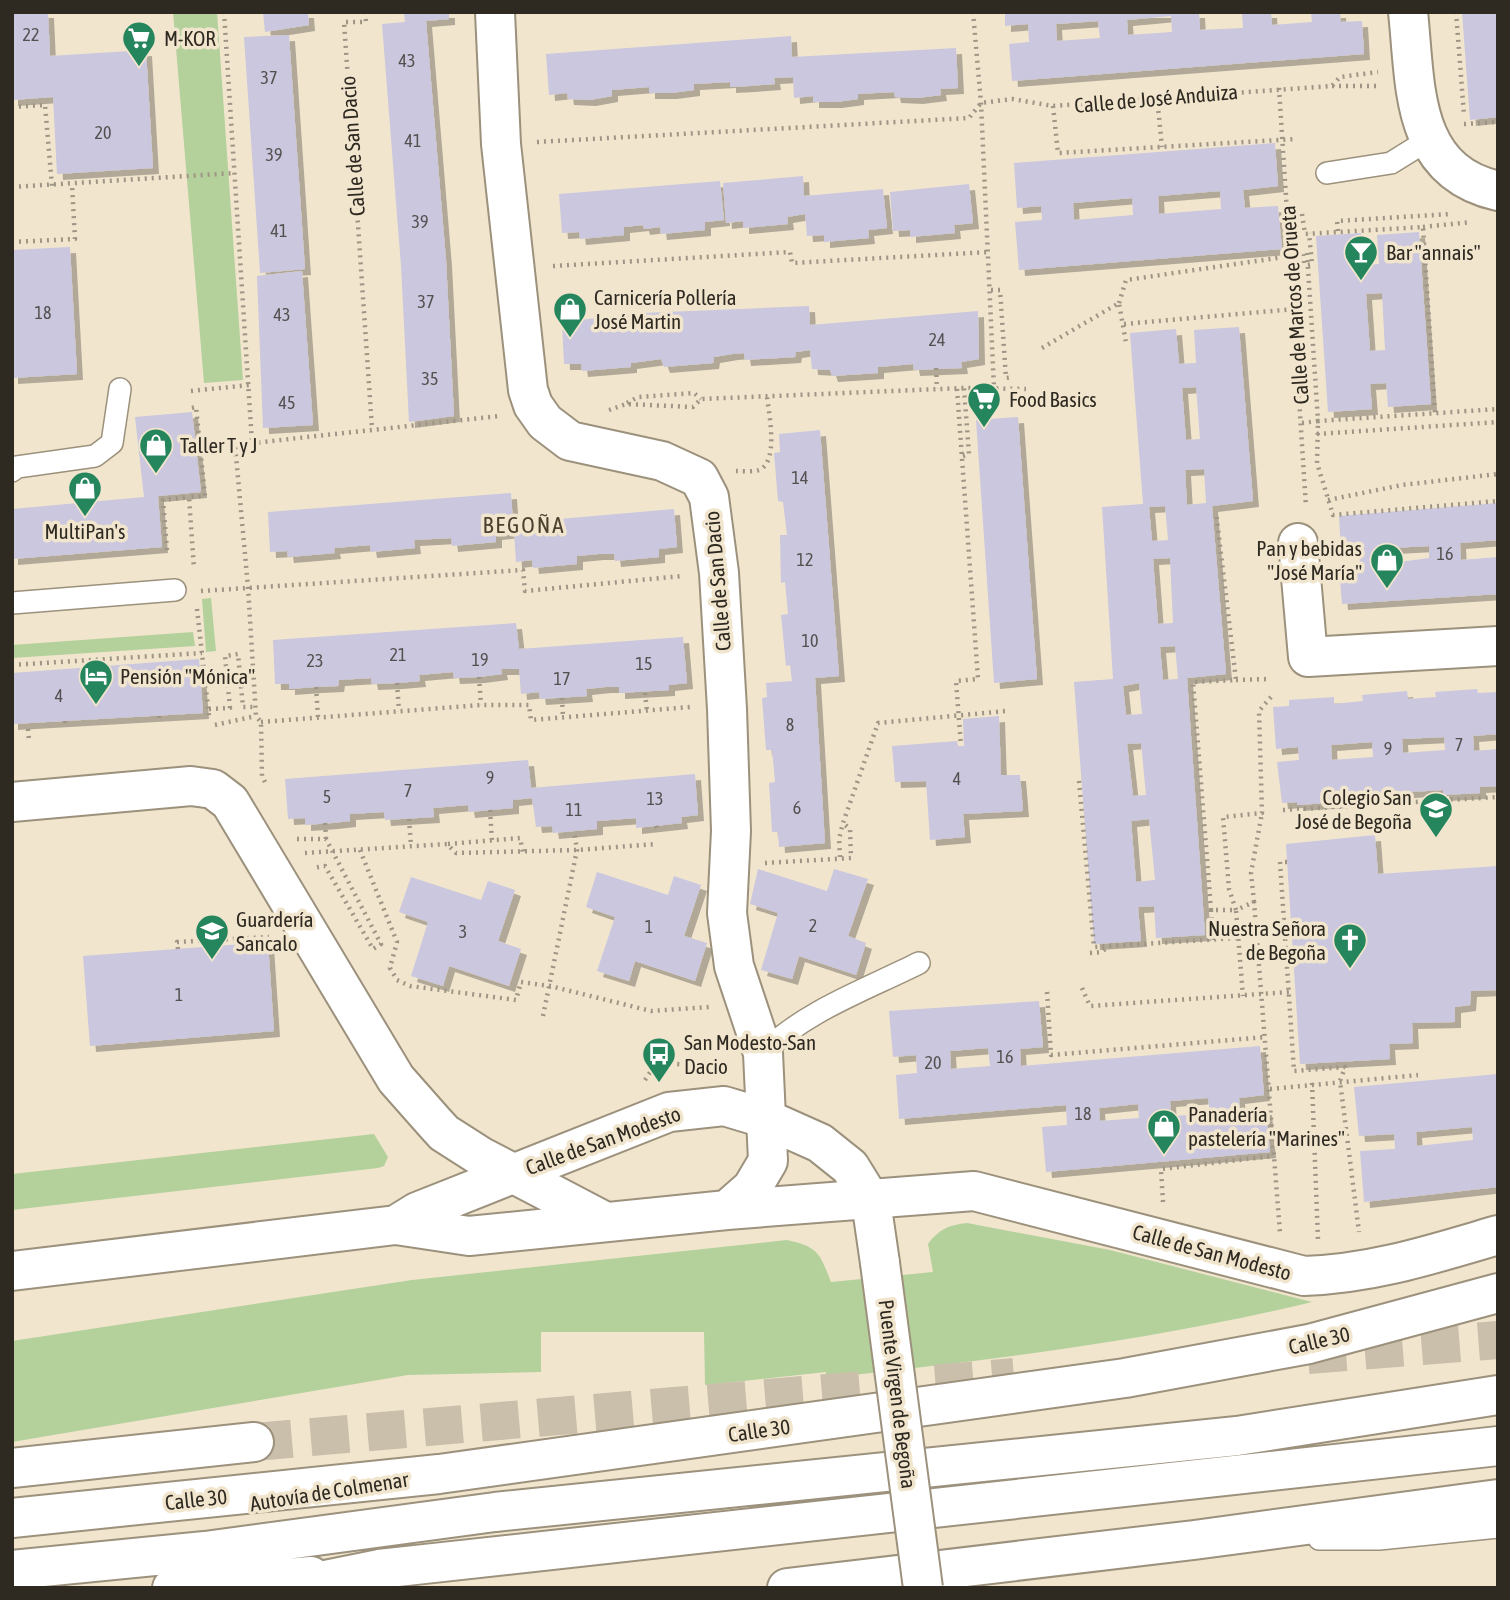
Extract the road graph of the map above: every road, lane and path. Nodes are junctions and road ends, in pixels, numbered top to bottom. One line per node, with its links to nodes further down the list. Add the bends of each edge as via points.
1 (224, 12): 21 (path)
2 (365, 12): 66 (path, Calle de San Dacio, via 366,22 344,22)
3 (495, 12): 160 (main road, Calle de San Dacio, via 501,144 533,405 545,422 570,441 662,461 699,478 709,497 719,573 727,709 731,831 727,913 734,967)
4 (973, 12): 12 (path)
5 (1408, 12): 16 (main road)
6 (1456, 12): 15 (path, via 1464,125)
7 (1377, 60): 9 (path, Calle de José Anduiza, via 1379,72 1340,77)
8 (1390, 85): 9 (path, Calle de José Anduiza)
9 (1332, 86): 10 (path, Calle de José Anduiza)
10 (1279, 88): 11 (path, Calle de José Anduiza); 17 (path, Calle de Marcos de Orueta)
11 (1157, 97): 13 (path, Calle de José Anduiza); 20 (path)
12 (981, 103): 13 (path, Calle de José Anduiza, via 1012,99); 19 (path, via 969,118); 34 (path)
13 (1053, 106): 20 (path, via 1058,153)
14 (12, 107): 24 (path, via 45,105)
15 (1498, 122)
16 (1424, 125): 22 (lane, via 1391,163); 26 (main road, via 1457,173)
17 (1283, 139): 18 (path); 20 (path); 35 (path, Calle de Marcos de Orueta)
18 (1296, 139)
19 (531, 142)
20 (1162, 147)
21 (235, 173): 23 (path); 47 (path)
22 (1327, 173)
23 (72, 185): 24 (path); 33 (path, via 75,239)
24 (51, 186): 25 (path)
25 (12, 187)
26 (1498, 191)
27 (1303, 214): 32 (path, via 1305,234)
28 (1462, 214): 31 (path, via 1337,221)
29 (1463, 223): 30 (path)
30 (1423, 227): 31 (path); 61 (path)
31 (1338, 231): 32 (path)
32 (1309, 233): 36 (path, via 1312,264)
33 (12, 242)
34 (989, 252): 37 (path, via 792,263 790,252); 39 (path)
35 (1291, 256): 38 (path, Calle de Marcos de Orueta); 40 (path, via 1126,280)
36 (1308, 265): 38 (path, via 1307,253 1303,254 1304,265); 63 (path)
37 (545, 266)
38 (1292, 266): 41 (path, Calle de Marcos de Orueta)
39 (991, 290): 46 (path, via 1000,290 1006,378); 52 (path)
40 (1119, 303): 42 (path); 44 (path)
41 (1295, 309): 42 (path); 65 (path, Calle de Marcos de Orueta)
42 (1124, 324): 43 (path)
43 (1126, 343)
44 (1042, 348)
45 (936, 368): 50 (path)
46 (1013, 377)
47 (249, 385): 54 (path); 68 (path)
48 (964, 388): 51 (path); 52 (path); 69 (path, via 969,454)
49 (120, 389): 70 (lane, via 112,443 95,456)
50 (937, 389): 51 (path); 55 (path)
51 (957, 389): 69 (path)
52 (994, 389): 53 (path)
53 (1026, 389)
54 (191, 391)
55 (767, 397): 56 (path); 71 (path, via 772,444 766,465 757,471)
56 (701, 399): 57 (path, via 693,407); 57 (path, via 694,393 638,397)
57 (626, 404): 60 (path)
58 (192, 408): 73 (path, via 197,407 205,496)
59 (1498, 409): 61 (path)
60 (605, 412)
61 (1436, 414): 63 (path)
62 (506, 416): 66 (path)
63 (1318, 421): 65 (path); 67 (path)
64 (1498, 422): 67 (path)
65 (1302, 423): 77 (path, Calle de Marcos de Orueta)
66 (372, 428): 68 (path)
67 (1317, 434): 74 (path, via 1317,463)
68 (252, 443): 81 (path, via 234,444)
69 (963, 456): 106 (path, via 978,679 956,681)
70 (12, 471)
71 (732, 471)
72 (1498, 474): 74 (path, via 1402,485)
73 (189, 497): 78 (path, via 163,500); 80 (path)
74 (1328, 500): 75 (path, via 1333,515)
75 (1498, 501)
76 (1216, 512): 91 (path)
77 (1302, 526): 86 (main road, via 1308,657)
78 (167, 550)
79 (687, 576): 81 (path, Calle de San Dacio, via 524,591 523,570)
80 (195, 580)
81 (248, 587): 83 (path, Calle de San Dacio); 98 (path)
82 (175, 590): 84 (lane)
83 (202, 590)
84 (12, 603)
85 (197, 604): 87 (path)
86 (1498, 646)
87 (202, 653): 88 (path); 100 (path)
88 (12, 665)
89 (479, 677): 97 (path)
90 (1269, 679): 91 (path)
91 (1236, 680): 141 (path, via 1192,682)
92 (397, 683): 102 (path)
93 (316, 688): 107 (path)
94 (645, 693): 103 (path)
95 (562, 698): 108 (path)
96 (1271, 698): 120 (path, via 1259,712)
97 (481, 705): 102 (path); 108 (path, via 529,705 531,720)
98 (255, 707): 100 (path, via 243,707 238,654 225,656 229,708); 105 (path)
99 (696, 707): 103 (path)
100 (209, 709): 104 (path)
101 (1006, 710): 106 (path)
102 (399, 711): 107 (path)
103 (647, 711): 108 (path)
104 (209, 716)
105 (256, 716): 109 (path); 110 (path)
106 (957, 716): 113 (path); 123 (path, via 878,723)
107 (318, 717): 109 (path)
108 (563, 717)
109 (261, 722): 115 (path, via 262,776)
110 (215, 725)
111 (28, 729): 112 (path)
112 (29, 740)
113 (961, 746)
114 (1080, 780): 146 (path, via 1094,947)
115 (267, 786)
116 (1498, 797): 119 (path)
117 (12, 802): 170 (main road, via 191,786 213,789 230,802 396,1079 444,1133)
118 (490, 810): 127 (path)
119 (1283, 810)
120 (1262, 813): 140 (path, via 1251,873); 142 (path, via 1223,817 1229,889)
121 (409, 819): 130 (path)
122 (325, 823): 126 (path)
123 (843, 823): 136 (path); 136 (path, via 850,829 851,858)
124 (574, 831): 132 (path)
125 (293, 839): 126 (path)
126 (326, 839): 133 (path)
127 (492, 841): 128 (path); 134 (path, via 520,838)
128 (447, 844): 130 (path); 134 (path, via 456,853)
129 (656, 844): 132 (path)
130 (411, 846): 131 (path)
131 (360, 850): 133 (path); 150 (path, via 397,942 390,968 397,980 410,986 516,1000 521,982)
132 (577, 850): 134 (path); 150 (path)
133 (332, 852): 135 (path); 139 (path, via 381,944 373,949 325,866)
134 (523, 852)
135 (297, 854)
136 (840, 857): 138 (path)
137 (1287, 862): 153 (path, via 1280,862)
138 (754, 864)
139 (305, 870)
140 (1254, 902): 142 (path); 154 (path)
141 (1211, 910): 142 (path); 145 (path)
142 (1236, 910): 144 (path)
143 (280, 936): 147 (path, via 177,942)
144 (1237, 938): 145 (path); 155 (path)
145 (1212, 940): 146 (path)
146 (1109, 946): 148 (path)
147 (178, 949)
148 (1090, 953)
149 (919, 963): 160 (lane, via 824,1009 782,1034)
150 (550, 986): 156 (path, via 651,1011); 157 (path)
151 (1082, 988): 155 (path, via 1090,1006)
152 (1046, 992): 158 (path, via 1051,1055)
153 (1289, 992): 154 (path); 163 (path, via 1294,1071 1345,1067)
154 (1260, 995): 155 (path); 158 (path)
155 (1243, 996)
156 (712, 1006)
157 (542, 1016)
158 (1266, 1037): 165 (path)
159 (650, 1047): 161 (path)
160 (763, 1053): 168 (main road, Calle de San Dacio)
161 (657, 1062)
162 (1418, 1075): 163 (path)
163 (1340, 1081): 164 (path); 179 (path)
164 (1312, 1083): 165 (path); 180 (path)
165 (1270, 1089): 166 (path)
166 (1271, 1105): 167 (path); 169 (path)
167 (1279, 1106)
168 (764, 1118): 170 (main road, Calle de San Modesto, via 724,1105 669,1112); 172 (main road, Calle de San Modesto, via 820,1143 850,1167); 173 (main road, Calle de San Dacio, via 768,1161 752,1188)
169 (1273, 1156): 174 (path, via 1161,1169); 178 (path)
170 (511, 1174): 175 (main road, Calle de San Modesto); 176 (main road, Calle de San Modesto)
171 (927, 1196): 172 (main road, Calle de San Modesto); 177 (main road, Calle de San Modesto, via 974,1191 1304,1276 1391,1267); 181 (main road, via 907,1216)
172 (871, 1200): 173 (main road, Calle de San Modesto); 181 (main road, Puente Virgen de Begoña)
173 (727, 1210): 175 (main road, Calle de San Modesto)
174 (1163, 1212)
175 (604, 1221): 176 (main road, Calle de San Modesto, via 469,1236)
176 (396, 1225): 182 (main road, Calle de San Modesto)
177 (1498, 1235)
178 (1280, 1244)
179 (1361, 1244)
180 (1318, 1247)
181 (880, 1263): 199 (main road, Puente Virgen de Begoña, bridge)
182 (12, 1271)
183 (1498, 1293): 188 (main road, Calle 30, via 1309,1344 1125,1378)
184 (1498, 1395): 194 (main road, via 1237,1436 495,1511 205,1551)
185 (254, 1442): 187 (main road)
186 (1498, 1446): 195 (main road)
187 (12, 1468)
188 (439, 1474): 190 (main road, Calle 30); 193 (main road, Autovía de Colmenar)
189 (1498, 1499): 192 (main road)
190 (12, 1518)
191 (1498, 1527): 192 (lane, via 1380,1539)
192 (1194, 1540): 198 (main road)
193 (12, 1542)
194 (12, 1570)
195 (379, 1570): 196 (main road); 197 (main road)
196 (172, 1588)
197 (285, 1588)
198 (787, 1588)
199 (923, 1588)

